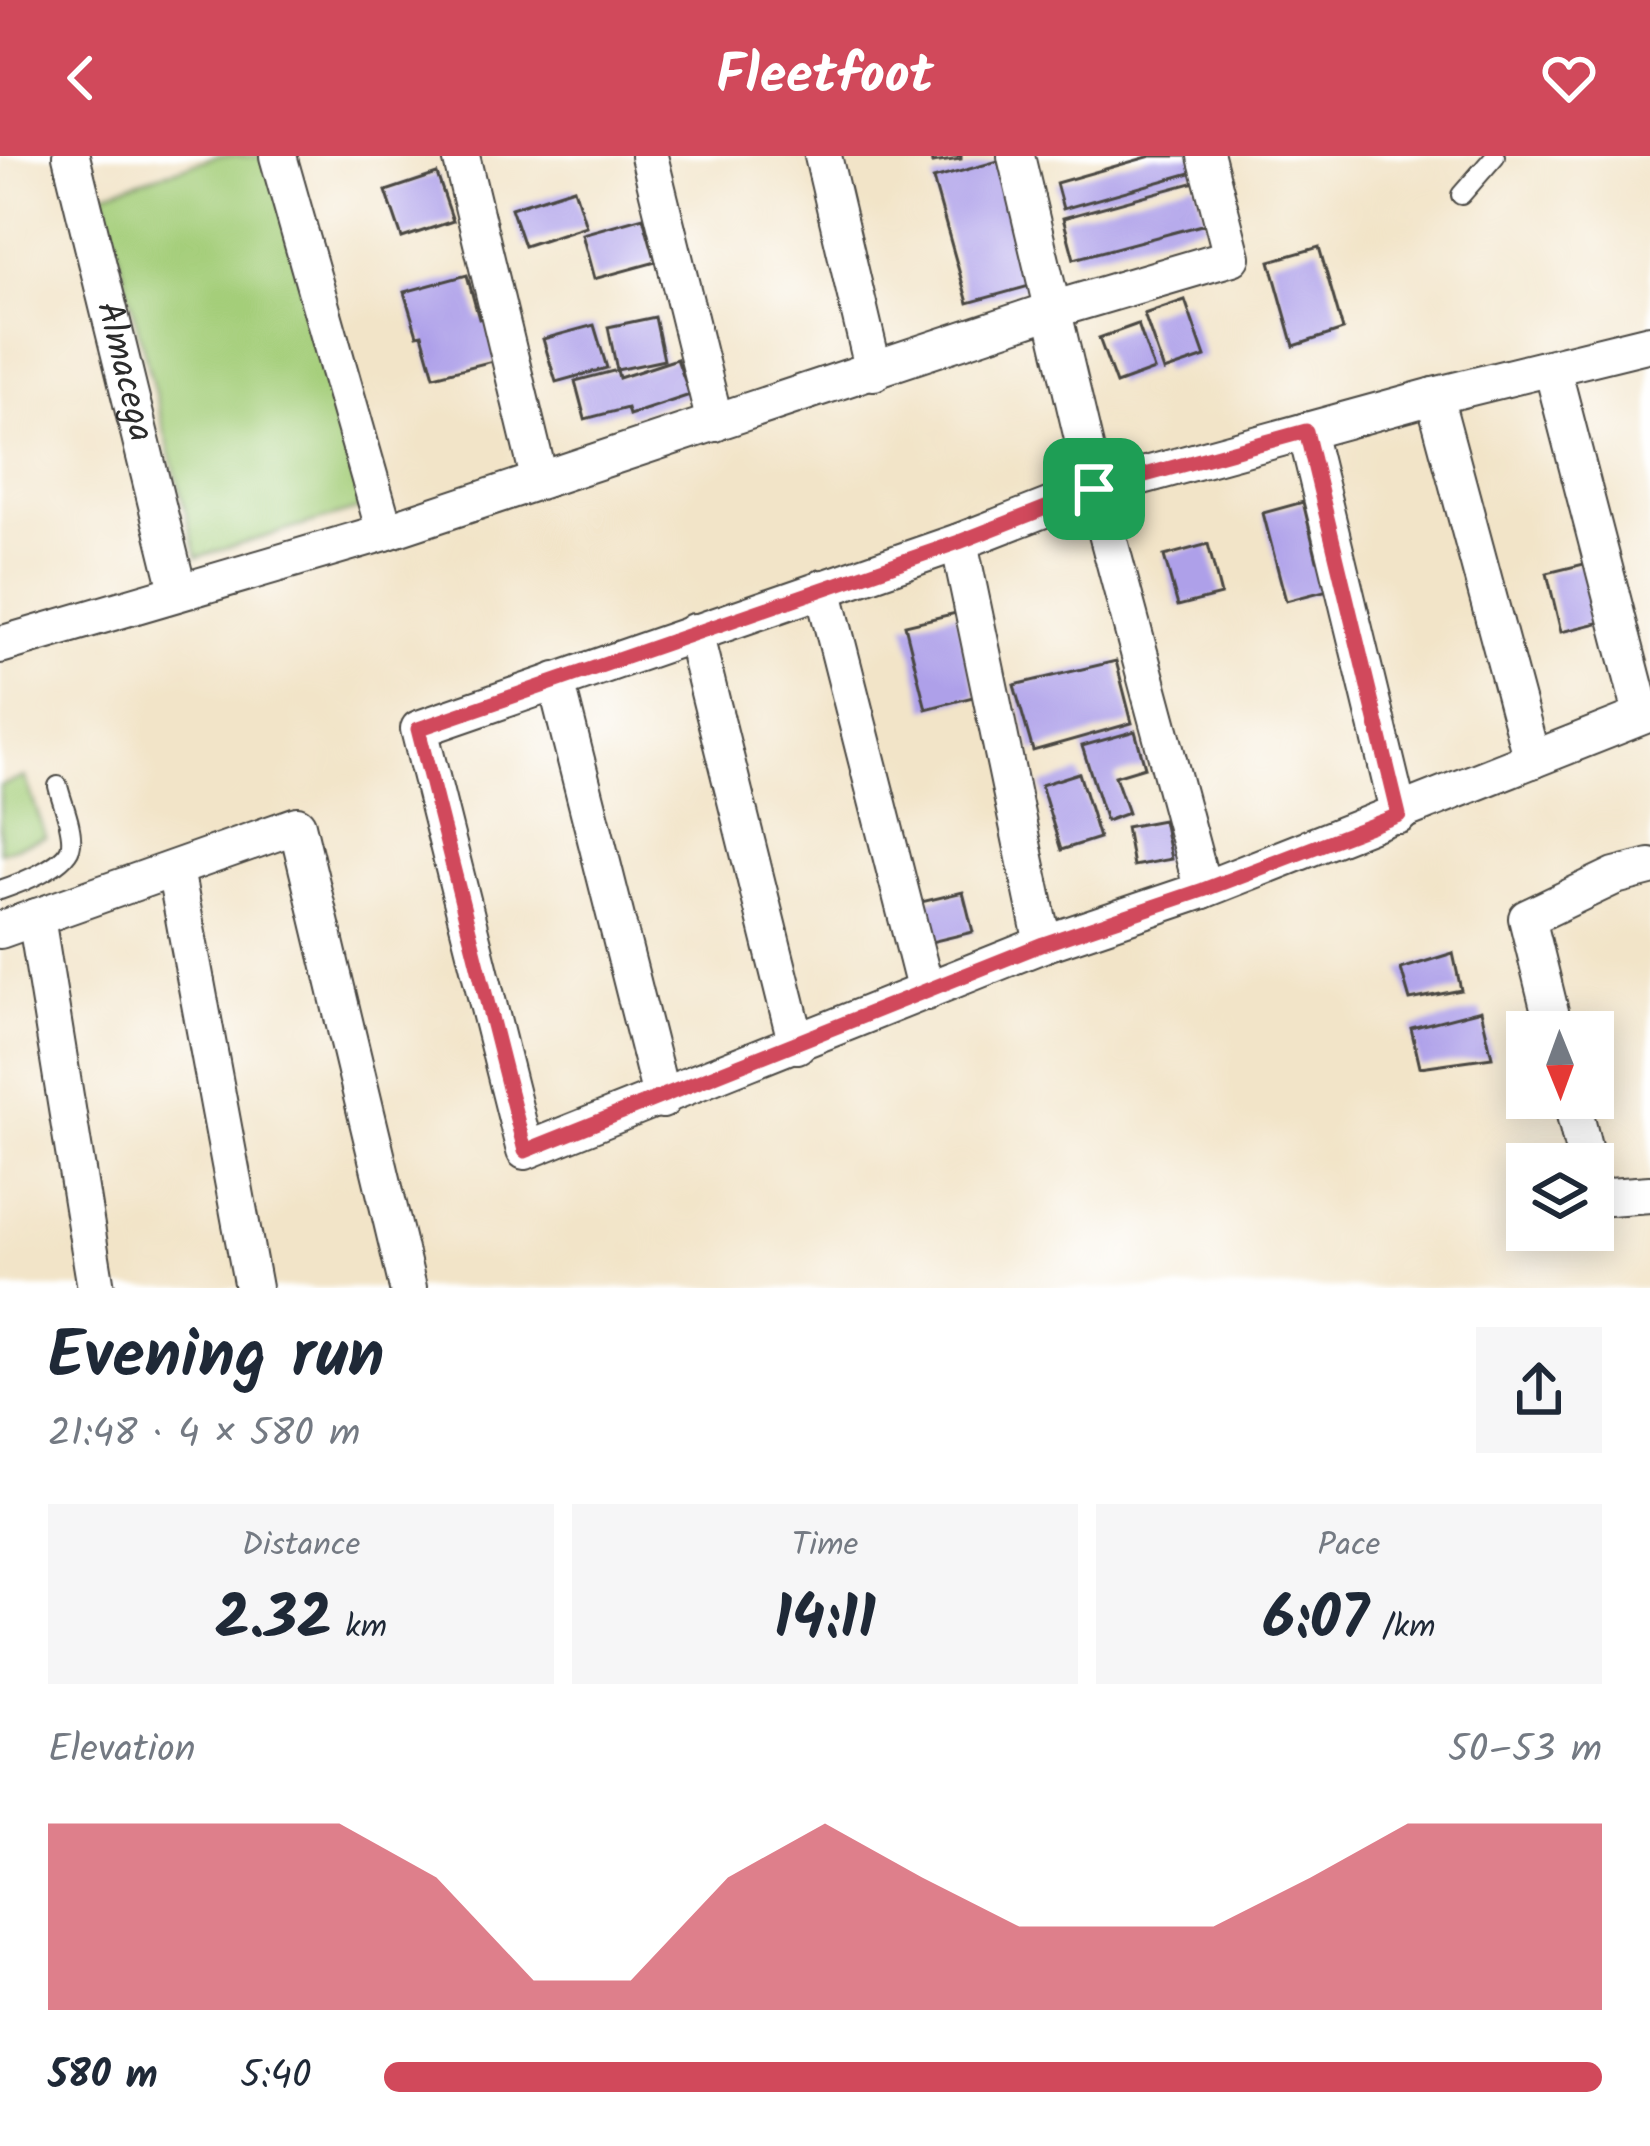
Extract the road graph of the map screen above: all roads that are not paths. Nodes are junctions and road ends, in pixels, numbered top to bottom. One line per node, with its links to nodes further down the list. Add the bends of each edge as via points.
1 (71, 156): 22 (street, Almacega)
2 (278, 156): 19 (street)
3 (461, 156): 17 (street)
4 (649, 156): 15 (street)
5 (823, 156): 13 (street)
6 (1016, 156): 10 (street)
7 (1206, 156): 10 (street, via 1232,257)
8 (1495, 156): 9 (lane)
9 (1461, 195)
10 (1052, 310): 13 (street); 18 (street)
11 (1650, 343): 12 (street)
12 (1552, 368): 14 (street); 26 (street)
13 (874, 372): 15 (street)
14 (1434, 395): 16 (street); 27 (street)
15 (715, 423): 17 (street)
16 (1306, 431): 18 (street); 29 (street)
17 (539, 478): 19 (street)
18 (1094, 489): 20 (street); 34 (street)
19 (385, 532): 22 (street)
20 (959, 542): 21 (street); 37 (street)
21 (823, 588): 23 (street); 38 (street)
22 (178, 590): 24 (street)
23 (694, 632): 25 (street); 40 (street)
24 (0, 645)
25 (556, 682): 41 (street); 41 (street, via 418,729 525,1151)
26 (1646, 714): 27 (street)
27 (1532, 760): 29 (street)
28 (58, 786): 32 (lane, via 71,844 65,858)
29 (1399, 815): 34 (street)
30 (1650, 867): 39 (street, via 1527,918)
31 (175, 869): 35 (street); 45 (street); 46 (street, via 297,825)
32 (25, 881): 33 (lane); 35 (lane)
33 (0, 890)
34 (1203, 890): 37 (street)
35 (36, 917): 36 (street); 44 (street)
36 (0, 930)
37 (1043, 944): 38 (street)
38 (926, 992): 40 (street)
39 (1550, 1011)
40 (797, 1045): 41 (street)
41 (662, 1100)
42 (1650, 1195): 43 (street)
43 (1614, 1197)
44 (96, 1288)
45 (254, 1288)
46 (407, 1288)

